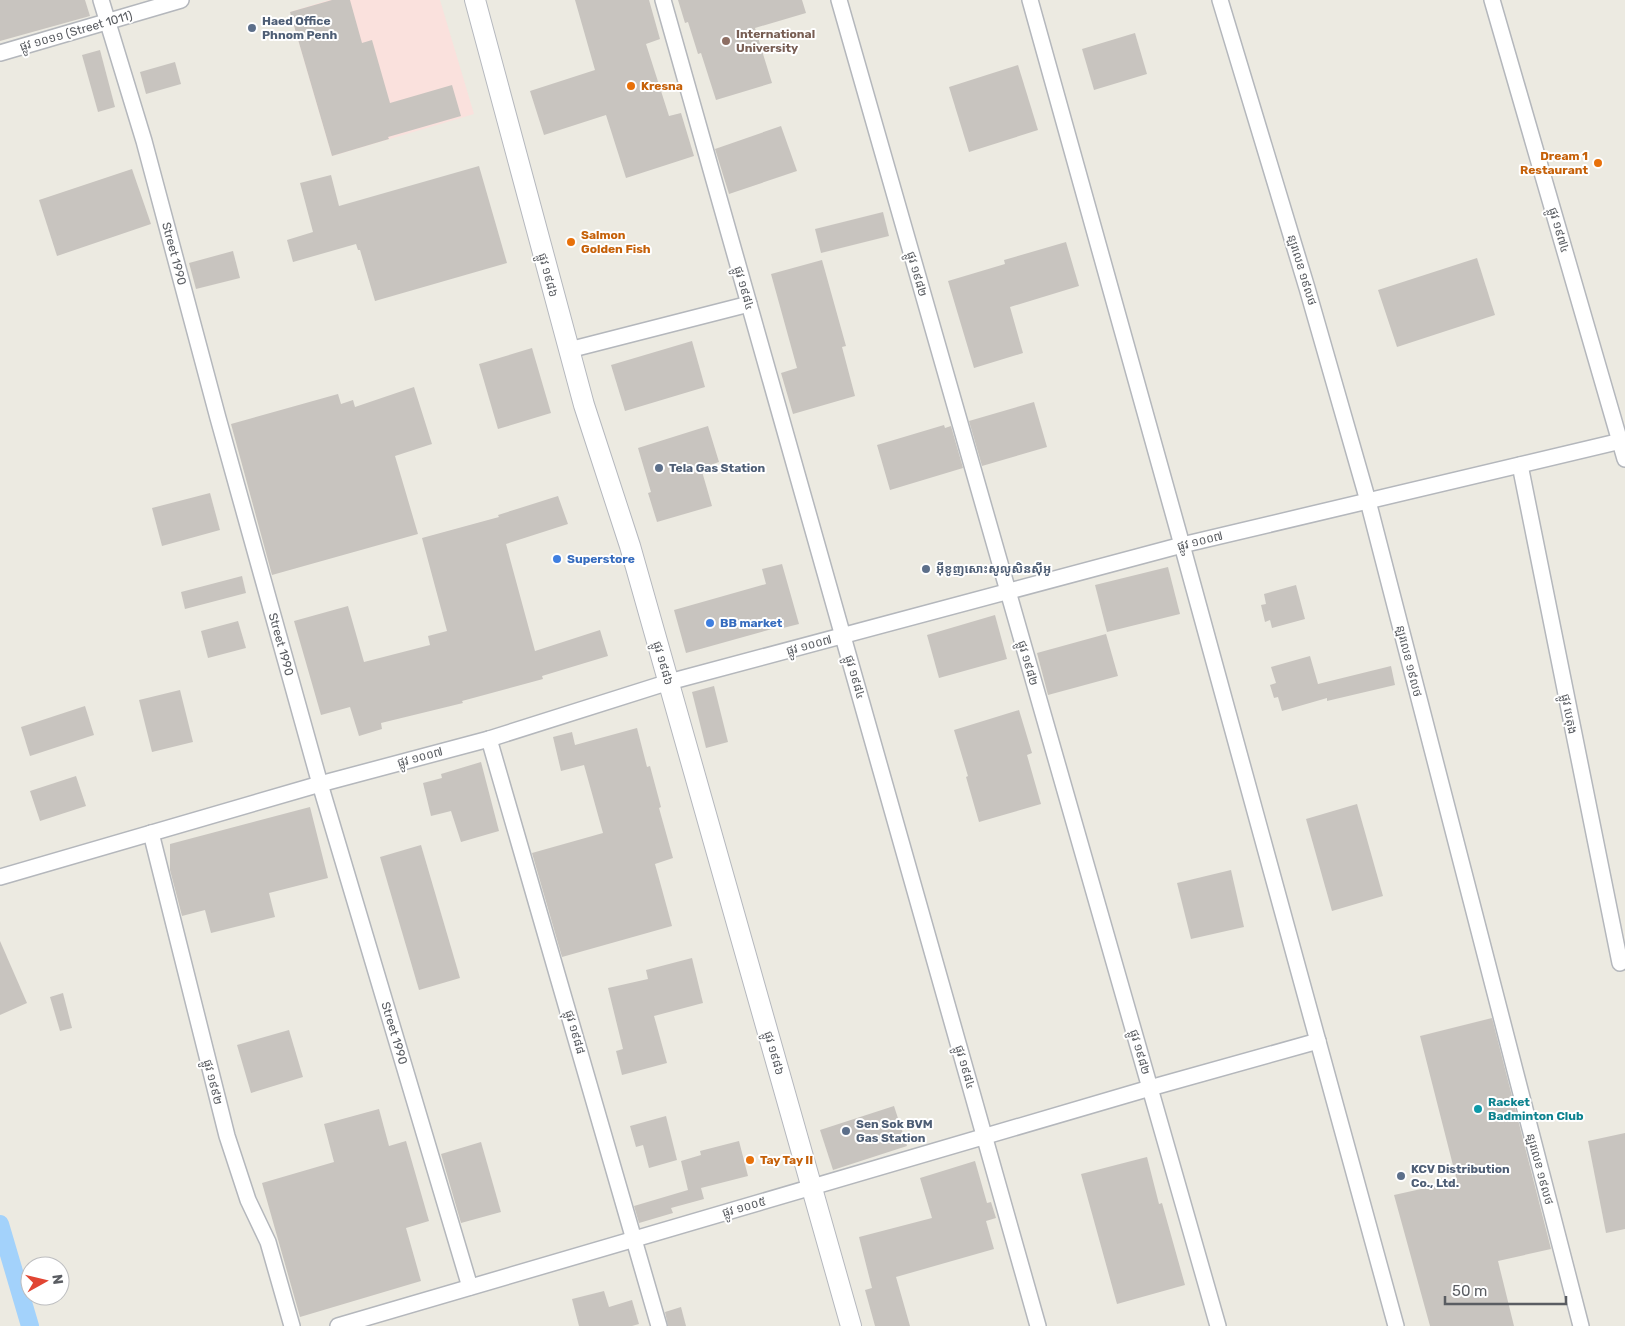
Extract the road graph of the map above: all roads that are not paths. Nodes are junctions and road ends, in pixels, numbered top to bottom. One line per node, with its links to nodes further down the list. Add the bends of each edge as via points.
1 (101, 0): 9 (street, Street 1990)
2 (181, 0): 9 (street, ផ្លូវ ១០១១ (Street 1011))
3 (475, 0): 12 (main road, ផ្លូវ ១៩៨៦)
4 (663, 0): 11 (street, ផ្លូវ ១៩៨៤)
5 (839, 0): 18 (street, ផ្លូវ ១៩៨២)
6 (1030, 0): 17 (street)
7 (1220, 0): 16 (street, ន្ឡរលេខ ១៩លថ)
8 (1492, 0): 13 (street, ផ្លូវ ១៩៧៤)
9 (108, 23): 10 (street, ផ្លូវ ១០១១ (Street 1011)); 22 (street, Street 1990, via 144,141)
10 (0, 54)
11 (749, 304): 12 (street); 19 (street, ផ្លូវ ១៩៨៤)
12 (569, 350): 20 (main road, ផ្លូវ ១៩៨៦)
13 (1622, 440): 14 (street, ផ្លូវ ១៩៧៤); 15 (street, ផ្លូវ ១០០៧)
14 (1625, 459)
15 (1520, 465): 16 (street, ផ្លូវ ១០០៧); 25 (street, ផ្លូវ បេតុង)
16 (1368, 501): 17 (street, ផ្លូវ ១០០៧); 39 (street, ន្ឡរលេខ ១៩លថ)
17 (1182, 545): 18 (street, ផ្លូវ ១០០៧); 26 (street)
18 (1008, 592): 19 (street, ផ្លូវ ១០០៧); 27 (street, ផ្លូវ ១៩៨២)
19 (843, 636): 20 (street, ផ្លូវ ១០០៧); 28 (street, ផ្លូវ ១៩៨៤)
20 (669, 682): 21 (street, ផ្លូវ ១០០៧); 29 (main road, ផ្លូវ ១៩៨៦)
21 (489, 739): 22 (street, ផ្លូវ ១០០៧); 30 (street, ផ្លុវ ១៩៨៨)
22 (320, 784): 23 (street, ផ្លូវ ១០០៧); 31 (street, Street 1990)
23 (151, 833): 24 (street, ផ្លូវ ១០០៧); 32 (street, ផ្លូវ ១៩៩២, via 227,1136 248,1200 268,1242)
24 (0, 877)
25 (1620, 963)
26 (1318, 1041): 27 (street, ផ្លូវ ១០០៥); 38 (street)
27 (1150, 1088): 28 (street, ផ្លូវ ១០០៥); 37 (street, ផ្លូវ ១៩៨២)
28 (985, 1137): 29 (street, ផ្លូវ ១០០៥); 36 (street, ផ្លូវ ១៩៨៤)
29 (812, 1187): 30 (street, ផ្លូវ ១០០៥); 35 (main road, ផ្លូវ ១៩៨៦)
30 (635, 1239): 31 (street, ផ្លូវ ១០០៥); 34 (street, ផ្លុវ ១៩៨៨)
31 (470, 1287): 33 (street, ផ្លូវ ១០០៥)
32 (292, 1326)
33 (338, 1326)
34 (659, 1326)
35 (852, 1326)
36 (1038, 1326)
37 (1218, 1326)
38 (1396, 1326)
39 (1581, 1326)

